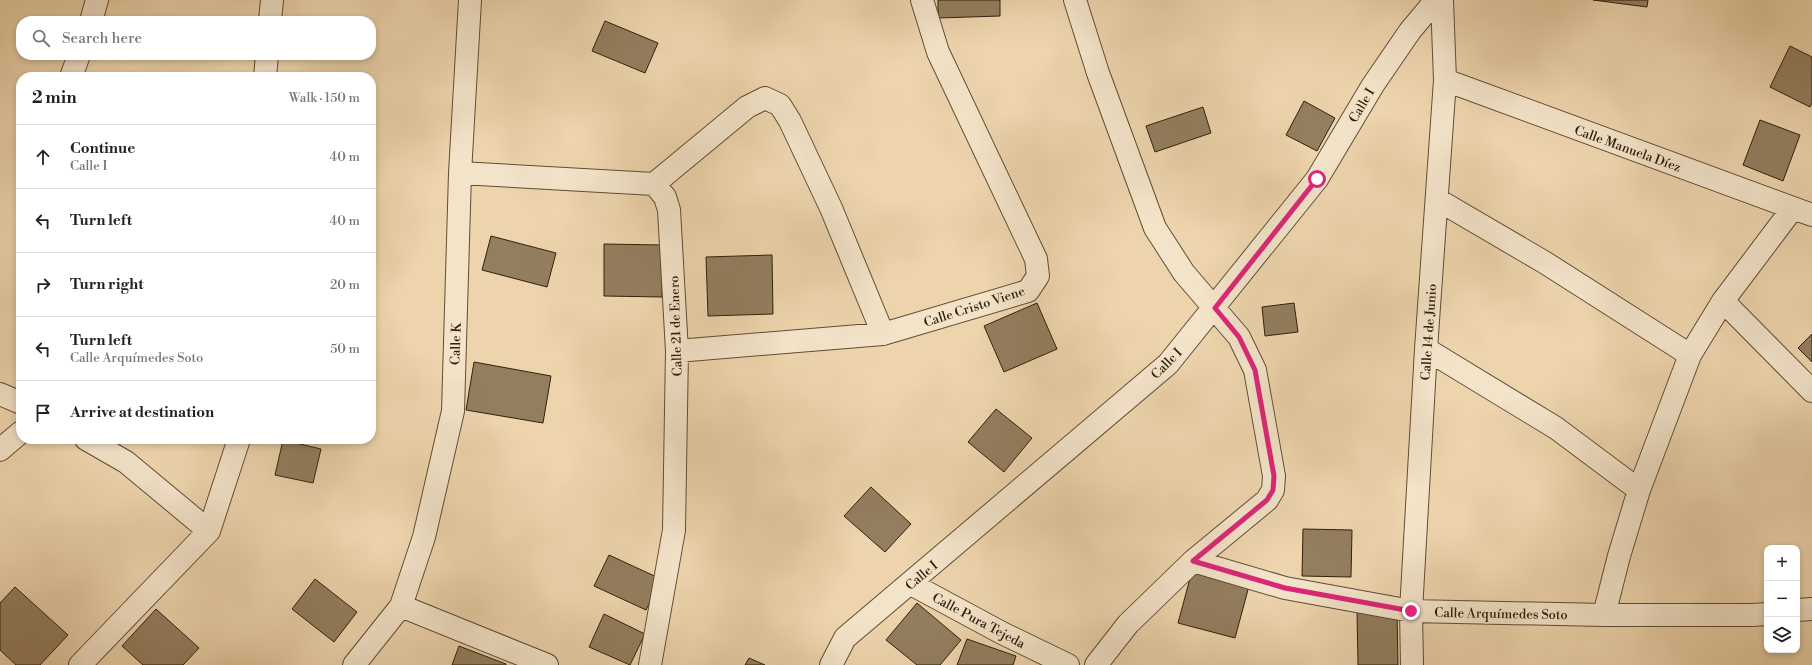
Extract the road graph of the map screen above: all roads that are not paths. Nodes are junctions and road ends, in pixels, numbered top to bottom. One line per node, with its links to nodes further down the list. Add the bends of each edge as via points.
1 (97, 0): 8 (street)
2 (272, 0): 9 (street)
3 (470, 0): 15 (street, Calle K)
4 (922, 0): 21 (street, Calle Cristo Viene, via 938,52 1036,259 1038,276 1028,291)
5 (1075, 0): 20 (street, via 1098,73 1155,228 1184,273)
6 (1436, 0): 20 (street, Calle I, via 1410,31 1374,85 1317,179)
7 (1442, 0): 14 (street, Calle 14 de Junio)
8 (92, 16)
9 (270, 16)
10 (77, 60): 12 (street)
11 (267, 60): 13 (street)
12 (73, 72)
13 (265, 72)
14 (1445, 80): 17 (street, Calle 14 de Junio); 18 (street, Calle Manuela Díez)
15 (460, 173): 16 (street); 36 (street, Calle K, via 453,411 424,537)
16 (654, 184): 21 (street, via 747,107 765,98 780,104 831,208); 23 (street, Calle 21 de Enero, via 665,197 669,210)
17 (1438, 200): 22 (street, Calle 14 de Junio); 24 (street, via 1544,262)
18 (1803, 212): 19 (street)
19 (1723, 301): 24 (street); 25 (street)
20 (1215, 308): 34 (street, via 1239,337 1255,370 1274,476 1273,490 1267,500); 35 (street, Calle I, via 1168,364)
21 (883, 334): 23 (street, Calle Cristo Viene)
22 (1426, 349): 32 (street, via 1556,428); 39 (street, Calle 14 de Junio)
23 (677, 351): 45 (street, Calle 21 de Enero, via 674,530)
24 (1690, 355): 32 (street)
25 (1812, 391)
26 (0, 394): 27 (street)
27 (16, 402)
28 (16, 436): 31 (street)
29 (95, 444): 33 (street, via 126,462)
30 (237, 444): 33 (street)
31 (0, 450)
32 (1639, 490): 41 (street)
33 (208, 531): 43 (street)
34 (1193, 561): 39 (street, Calle Arquímedes Soto, via 1285,588); 48 (street, via 1128,624)
35 (911, 584): 46 (street, Calle I, via 845,638); 47 (street, Calle Pura Tejeda)
36 (401, 606): 42 (street); 44 (street, Calle K)
37 (1812, 609): 38 (street)
38 (1800, 610)
39 (1411, 611): 41 (street, Calle Arquímedes Soto); 49 (street, Calle 14 de Junio)
40 (1764, 614): 41 (street, Calle Arquímedes Soto)
41 (1604, 615)
42 (538, 663)
43 (80, 665)
44 (354, 665)
45 (650, 665)
46 (831, 665)
47 (1068, 665)
48 (1096, 665)
49 (1412, 665)

